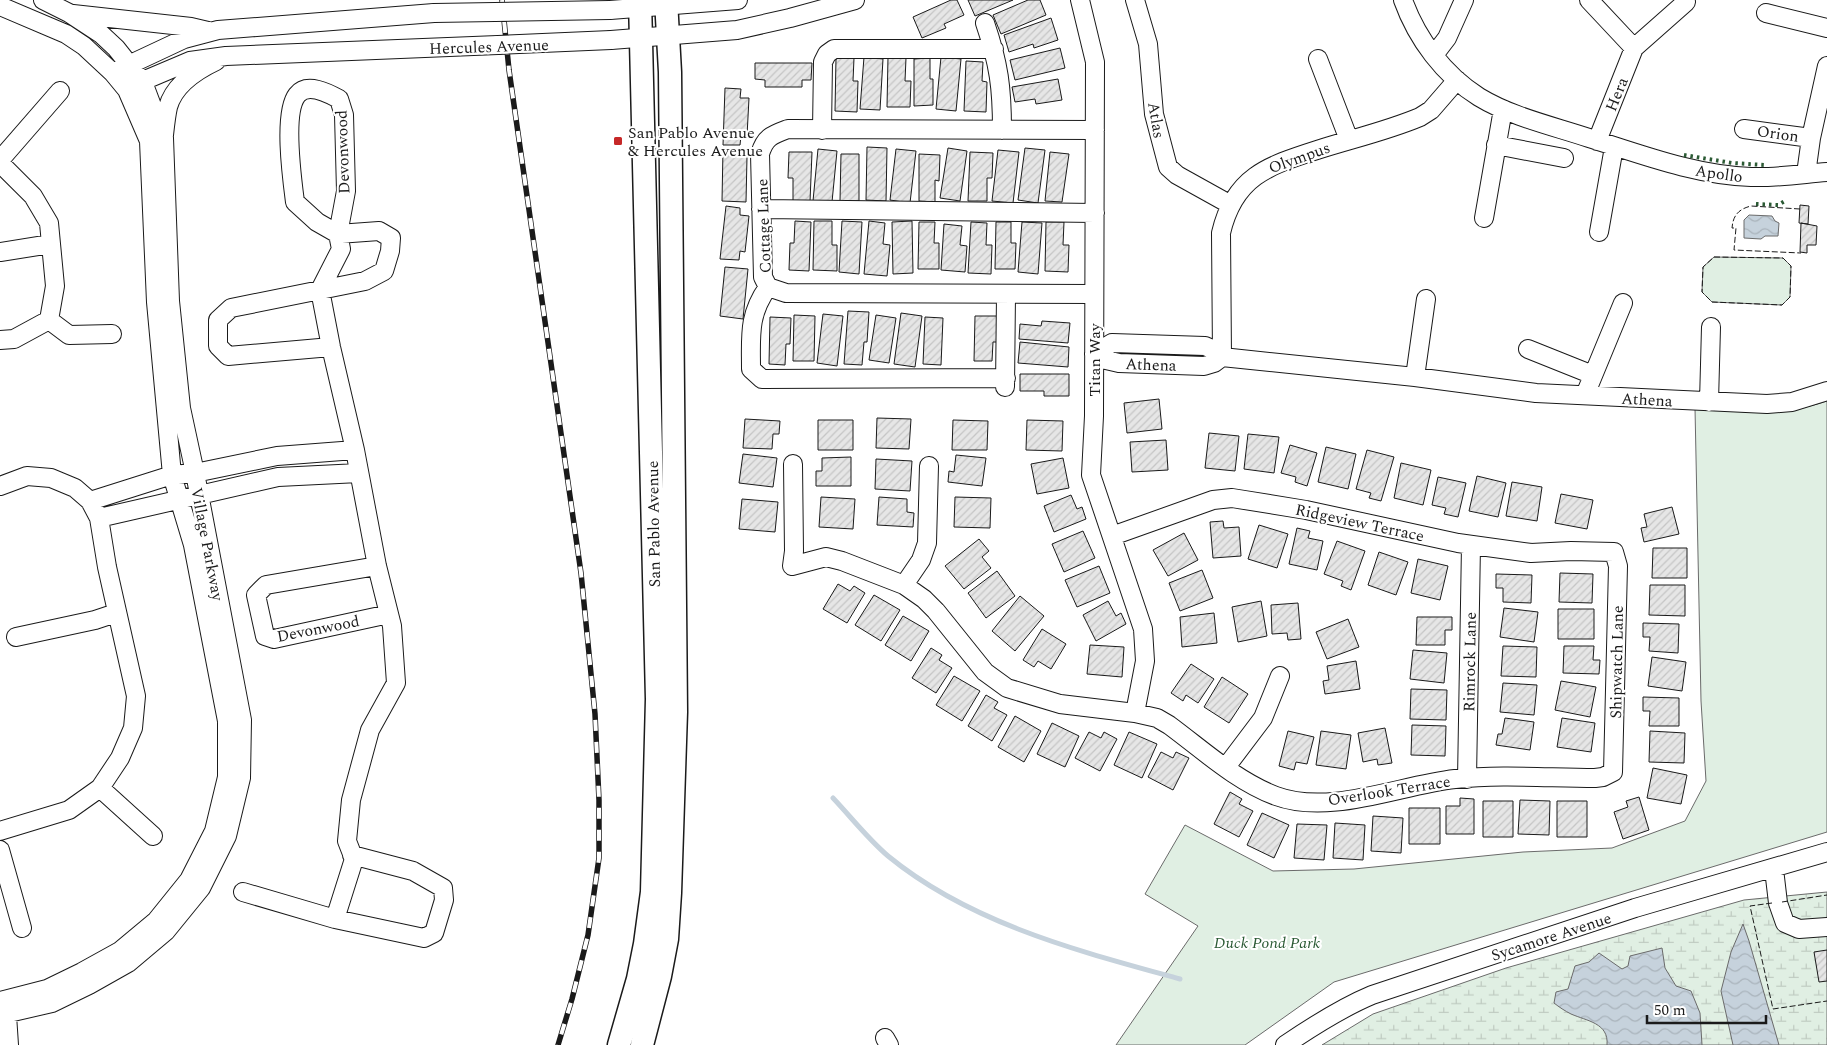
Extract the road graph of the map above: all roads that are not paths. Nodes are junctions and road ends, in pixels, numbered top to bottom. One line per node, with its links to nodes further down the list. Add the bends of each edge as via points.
1 (43, 0): 13 (street, Village Parkway)
2 (738, 0): 10 (street, Hercules Avenue)
3 (855, 0): 18 (street, Hercules Avenue, via 737,30)
4 (1080, 0): 36 (street, Titan Way, via 1095,62)
5 (1135, 0): 48 (street, Atlas, via 1148,44 1154,114 1168,167 1176,176)
6 (1403, 0): 22 (street, Apollo, via 1418,33)
7 (1464, 0): 22 (street, via 1447,38)
8 (1589, 0): 20 (street)
9 (1686, 2): 20 (street, Hera)
10 (666, 3): 11 (street, Hercules Avenue); 18 (main road, San Pablo Avenue)
11 (640, 4): 17 (street, Hercules Avenue, bridge, via 610,10 434,13); 19 (main road, San Pablo Avenue)
12 (0, 6): 27 (street, Village Parkway, via 66,34)
13 (69, 13): 17 (street); 25 (street, Village Parkway, via 100,34)
14 (1766, 13): 16 (street)
15 (985, 23): 21 (street)
16 (1827, 28)
17 (211, 32): 25 (street, Hercules Avenue, via 184,39)
18 (669, 36): 19 (street, Hercules Avenue); 113 (main road, San Pablo Avenue, via 675,731 666,940)
19 (641, 38): 23 (street, Hercules Avenue, bridge); 112 (main road, San Pablo Avenue, via 656,728 652,892 638,979)
20 (1634, 48): 40 (street, Hera)
21 (994, 49): 34 (street, via 834,49 823,62); 35 (street, via 1001,85)
22 (1434, 55): 28 (street, Apollo)
23 (226, 56): 29 (street, Hercules Avenue, via 190,61); 37 (street, via 201,68 183,82 169,105)
24 (1318, 59): 39 (street)
25 (129, 65): 27 (street, Hercules Avenue); 29 (street, Village Parkway)
26 (1827, 66): 38 (street, Orion)
27 (113, 73): 30 (street, Village Parkway)
28 (1457, 80): 32 (street, Apollo); 39 (street, Olympus, via 1431,110 1420,117)
29 (143, 82): 30 (street, Hercules Avenue); 37 (street, Village Parkway)
30 (125, 88): 80 (street, Village Parkway, via 150,141 156,302)
31 (60, 91): 44 (street)
32 (1503, 109): 40 (street, Apollo); 41 (street)
33 (1744, 129): 38 (street, Orion)
34 (822, 130): 35 (street, Cottage Lane); 49 (street, Cottage Lane, via 788,129 772,135 763,143 760,154)
35 (1002, 130): 36 (street, Cottage Lane)
36 (1095, 130): 50 (street, Titan Way)
37 (164, 138): 78 (street, Village Parkway, via 170,301 181,408)
38 (1811, 138): 47 (street, Orion)
39 (1349, 140): 48 (street, Olympus, via 1272,165 1247,183)
40 (1597, 140): 42 (street, Apollo)
41 (1496, 145): 43 (street); 51 (street)
42 (1614, 147): 47 (street, Apollo, via 1679,167 1715,174 1763,178); 52 (street)
43 (1564, 158)
44 (0, 160)
45 (0, 164): 54 (street, via 34,196 49,223)
46 (1827, 172): 47 (street, Apollo)
47 (1806, 174)
48 (1230, 205): 69 (street, Olympus, via 1220,243)
49 (761, 209): 50 (street); 56 (street, Cottage Lane, via 763,277)
50 (1095, 213): 58 (street, Titan Way)
51 (1484, 218)
52 (1599, 232)
53 (338, 234): 53 (street, Devonwood, via 317,222 295,202 290,112 297,94 305,89 324,90 339,99 344,116 346,191); 57 (street, Devonwood, via 341,249); 57 (street, via 379,231 391,238 384,271 365,281)
54 (51, 244): 55 (street); 62 (street, via 55,286)
55 (0, 252)
56 (768, 287): 59 (street, Cottage Lane, via 786,293); 59 (street, via 758,302 751,326 751,369 762,379 1006,382)
57 (320, 290): 66 (street); 66 (street, via 231,308 218,320 218,346 228,356)
58 (1094, 294): 59 (street, Cottage Lane); 68 (street, Titan Way)
59 (1006, 295)
60 (1426, 300): 71 (street)
61 (1623, 303): 70 (street)
62 (49, 320): 64 (street, via 69,335); 65 (street, via 14,339)
63 (1711, 327): 74 (street)
64 (112, 334)
65 (0, 340)
66 (331, 347): 75 (street)
67 (1528, 349): 70 (street)
68 (1094, 354): 69 (street, Athena, via 1119,363 1204,366); 86 (street, Titan Way, via 1091,475)
69 (1222, 357): 71 (street, Athena)
70 (1593, 375): 73 (street)
71 (1414, 377): 73 (street, Athena, via 1510,391)
72 (1827, 391): 74 (street, Athena, via 1780,404)
73 (1585, 396): 74 (street, Athena)
74 (1709, 402)
75 (355, 450): 78 (street, via 277,456); 79 (street)
76 (793, 464): 90 (street, Overlook Terrace, via 792,566 826,557)
77 (929, 466): 90 (street, via 927,543 921,560)
78 (195, 473): 80 (street); 82 (street, Village Parkway)
79 (359, 473): 82 (street, via 278,477); 89 (street)
80 (172, 475): 83 (street, Village Parkway); 84 (street)
81 (0, 486): 84 (street, via 27,476 51,478 75,488)
82 (198, 494): 83 (street); 110 (street, Village Parkway, via 242,720 241,778 227,836 201,888 166,931 128,963 52,1003)
83 (179, 499): 85 (street); 110 (street, Village Parkway, via 193,545 227,721 227,777 214,831 189,880 156,921 120,951)
84 (90, 501): 85 (street)
85 (99, 518): 91 (street)
86 (1112, 536): 87 (street, Ridgeview Terrace, via 1213,500 1232,498 1306,510); 95 (street, Titan Way, via 1143,629 1145,661)
87 (1471, 545): 88 (street, Ridgeview Terrace, via 1531,553); 98 (street, Rimrock Lane)
88 (1614, 552): 97 (street, Shipwatch Lane, via 1618,566)
89 (377, 566): 92 (street); 92 (street, Devonwood, via 266,585 256,596 265,636 274,639)
90 (904, 585): 95 (street, Overlook Terrace, via 924,599 985,672 1007,688 1060,704)
91 (116, 613): 93 (street); 99 (street, via 136,696 133,728 120,758)
92 (389, 614): 104 (street, via 396,683 370,730 351,800 347,841)
93 (16, 637)
94 (1280, 676): 96 (street, via 1263,718)
95 (1135, 713): 96 (street, Overlook Terrace, via 1157,718 1169,725)
96 (1226, 768): 98 (street, Overlook Terrace, via 1254,787 1299,802 1351,799)
97 (1613, 772): 98 (street, Overlook Terrace, via 1595,778)
98 (1467, 779)
99 (100, 788): 100 (street, via 69,810); 101 (street)
100 (0, 831)
101 (153, 836)
102 (0, 850): 109 (street)
103 (1827, 852): 105 (street, Sycamore Avenue)
104 (352, 855): 107 (street, via 354,859); 107 (street, via 413,871 443,888 444,900 434,933 424,938)
105 (1774, 869): 108 (street, via 1778,903 1785,923 1799,928); 114 (street, Sycamore Avenue, via 1635,908 1372,995 1348,1005)
106 (243, 892): 107 (street)
107 (335, 919)
108 (1827, 927)
109 (22, 928)
110 (2, 1010): 111 (street)
111 (9, 1045)
112 (619, 1045)
113 (642, 1045)
114 (1285, 1045)

